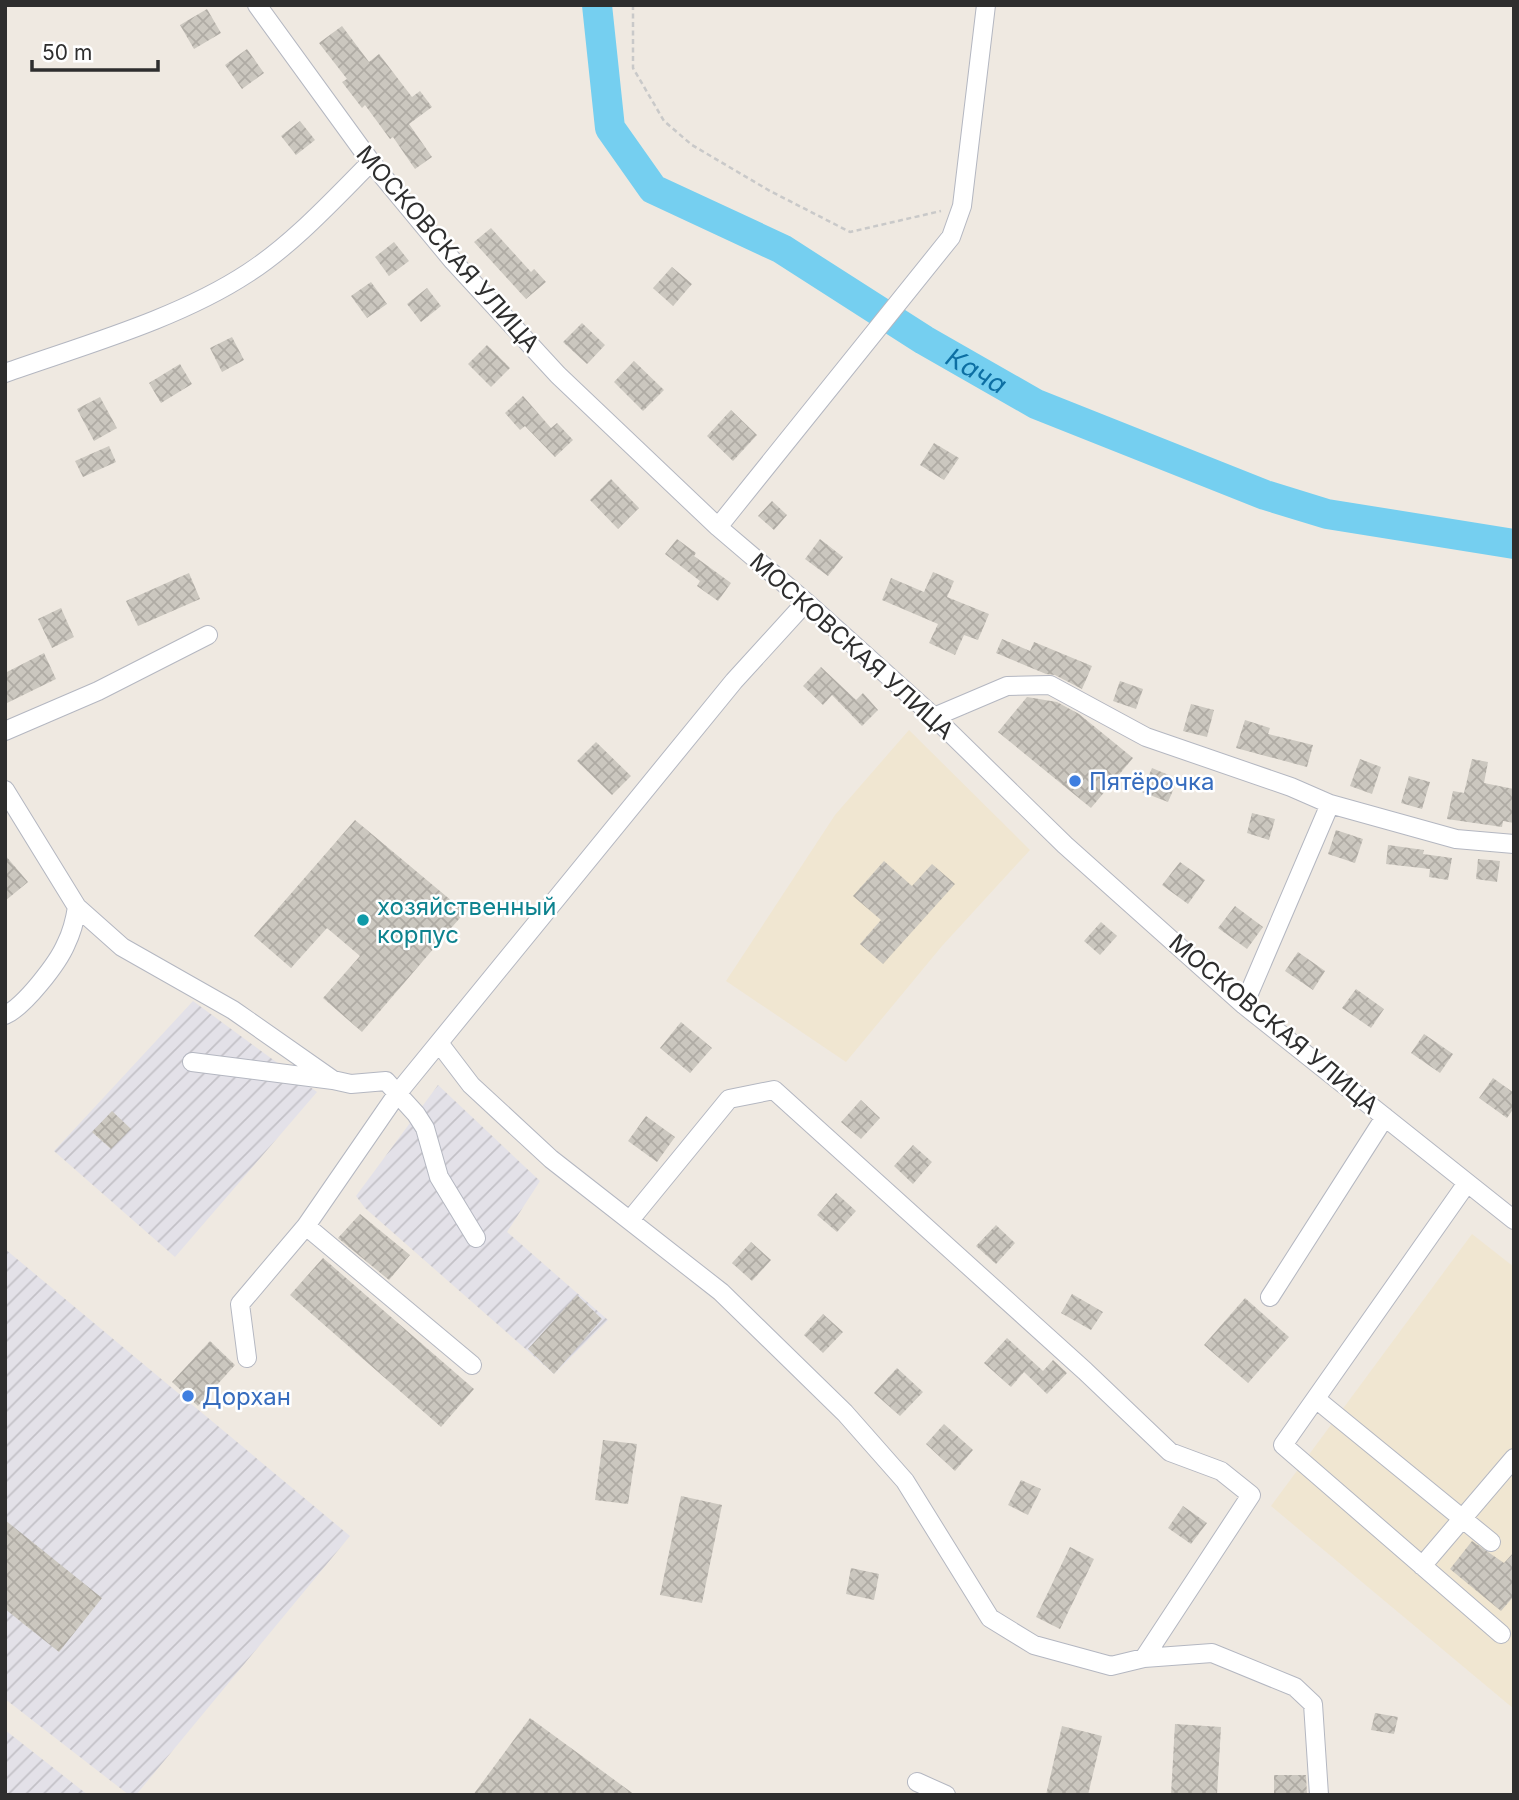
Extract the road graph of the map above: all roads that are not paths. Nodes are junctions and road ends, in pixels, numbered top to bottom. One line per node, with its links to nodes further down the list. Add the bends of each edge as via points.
1 (257, 5): 3 (street, МОСКОВСКАЯ УЛИЦА)
2 (986, 5): 5 (street, via 962,206 951,237)
3 (371, 162): 4 (street, via 307,225 248,273 191,304); 5 (street, МОСКОВСКАЯ УЛИЦА, via 453,261 558,375)
4 (5, 373)
5 (718, 527): 6 (street, МОСКОВСКАЯ УЛИЦА)
6 (806, 602): 8 (street, МОСКОВСКАЯ УЛИЦА); 16 (street, via 734,681)
7 (208, 635): 9 (street, via 98,691)
8 (933, 717): 11 (street, via 1007,687 1050,685 1146,737); 14 (street, МОСКОВСКАЯ УЛИЦА, via 1065,845)
9 (5, 731)
10 (5, 790): 13 (street)
11 (1330, 804): 12 (street, via 1457,839); 14 (street)
12 (1514, 844)
13 (77, 907): 15 (street, via 65,947 43,978); 18 (street, via 122,947 233,1010)
14 (1244, 1005): 20 (street, МОСКОВСКАЯ УЛИЦА)
15 (5, 1015)
16 (439, 1043): 19 (street); 22 (street, via 471,1085 551,1159)
17 (192, 1062): 18 (street)
18 (333, 1080): 19 (street, via 351,1084 386,1081)
19 (397, 1094): 24 (street); 25 (street, via 425,1128 439,1177)
20 (1385, 1116): 21 (street, МОСКОВСКАЯ УЛИЦА); 26 (street)
21 (1467, 1183): 23 (street, МОСКОВСКАЯ УЛИЦА); 29 (street)
22 (629, 1220): 35 (street, via 721,1292 880,1451 905,1481 990,1618 1034,1645 1111,1666); 35 (street, via 729,1099 774,1090 1170,1452 1221,1471 1251,1495)
23 (1514, 1220)
24 (306, 1226): 27 (street, via 240,1304); 28 (street)
25 (476, 1238)
26 (1270, 1297)
27 (247, 1358)
28 (472, 1366)
29 (1316, 1399): 31 (street); 33 (street, via 1283,1445)
30 (1514, 1458): 31 (street)
31 (1463, 1519): 32 (street); 33 (street)
32 (1491, 1542)
33 (1422, 1566): 34 (street)
34 (1501, 1634)
35 (1144, 1658): 38 (street, via 1212,1653 1295,1687 1313,1704)
36 (917, 1782): 37 (street)
37 (946, 1795)
38 (1319, 1795)

